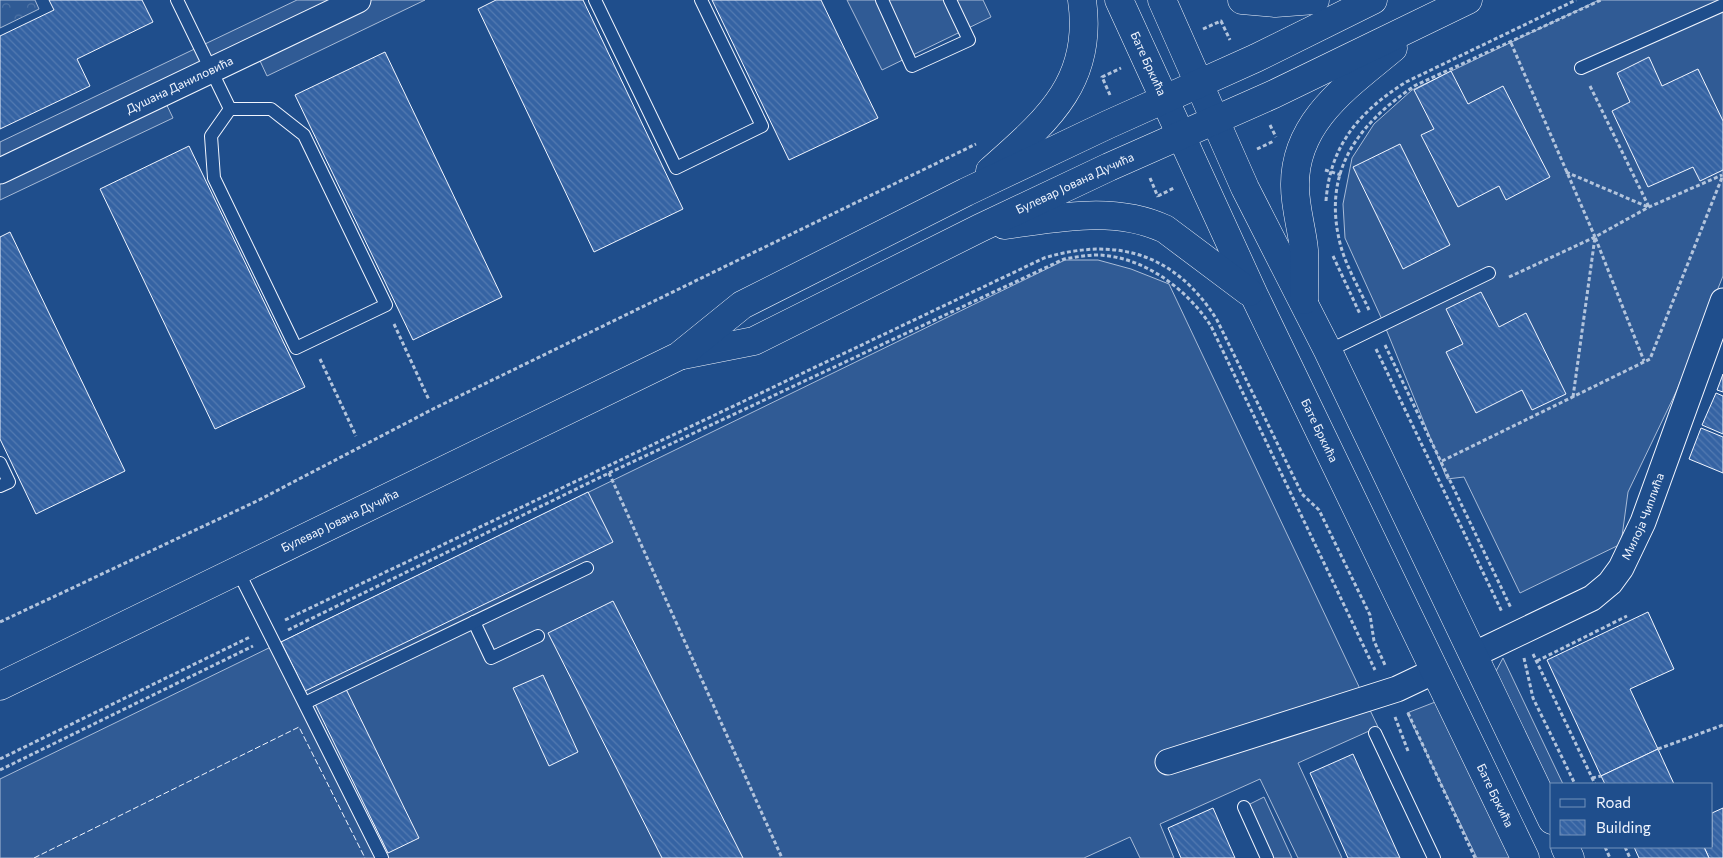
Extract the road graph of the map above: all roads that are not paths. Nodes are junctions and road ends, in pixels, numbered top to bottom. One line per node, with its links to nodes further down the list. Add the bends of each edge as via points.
1 (177, 0): 17 (lane)
2 (358, 0): 17 (street, Душана Даниловића)
3 (595, 0): 4 (lane, via 676,168 762,126)
4 (701, 0)
5 (882, 0): 6 (lane, via 912,66 969,40)
6 (950, 0)
7 (1082, 0): 24 (street, via 1083,38 1071,84 1040,127)
8 (1119, 0): 19 (street, Бате Бркића)
9 (1162, 0): 18 (street)
10 (1242, 0): 11 (street, via 1274,3)
11 (1315, 0)
12 (1373, 0): 18 (street, Булевар Јована Дучића)
13 (1468, 0): 15 (street, Булевар Јована Дучића)
14 (1723, 5): 16 (lane)
15 (1426, 21): 21 (street, Булевар Јована Дучића); 29 (street, via 1335,96 1320,112 1307,134 1295,184 1304,250)
16 (1581, 68)
17 (211, 70): 20 (lane); 23 (street, Душана Даниловића)
18 (1199, 84): 19 (street, Булевар Јована Дучића); 21 (street)
19 (1165, 100): 22 (street, Бате Бркића); 24 (street, Булевар Јована Дучића)
20 (230, 109): 20 (lane, via 211,136 214,178 296,348 386,305 304,135 271,109)
21 (1215, 120): 22 (street, Булевар Јована Дучића); 29 (street, via 1245,188)
22 (1180, 135): 25 (street, Булевар Јована Дучића); 27 (street, Бате Бркића)
23 (0, 171)
24 (966, 192): 31 (street, Булевар Јована Дучића, via 742,305)
25 (980, 228): 27 (street, via 1082,215 1134,217 1165,229); 31 (street, Булевар Јована Дучића, via 754,341)
26 (1489, 273): 30 (lane)
27 (1254, 295): 39 (street, Бате Бркића)
28 (1723, 301): 38 (street, Милоја Чиплића, via 1643,522 1610,584 1592,598)
29 (1304, 304): 30 (street)
30 (1328, 351): 38 (street)
31 (679, 356): 35 (street, Булевар Јована Дучића)
32 (0, 463): 33 (lane, via 9,482)
33 (0, 486)
34 (587, 568): 36 (lane)
35 (238, 571): 40 (street, Булевар Јована Дучића); 41 (lane)
36 (474, 622): 37 (lane, via 491,658); 41 (lane)
37 (538, 636)
38 (1473, 656): 45 (street)
39 (1435, 671): 43 (street, via 1391,691); 49 (street, Бате Бркића)
40 (0, 686)
41 (304, 703): 46 (lane)
42 (1375, 732): 48 (lane)
43 (1168, 762)
44 (1244, 807): 47 (lane)
45 (1550, 816)
46 (382, 858)
47 (1267, 858)
48 (1434, 858)
49 (1525, 858)

